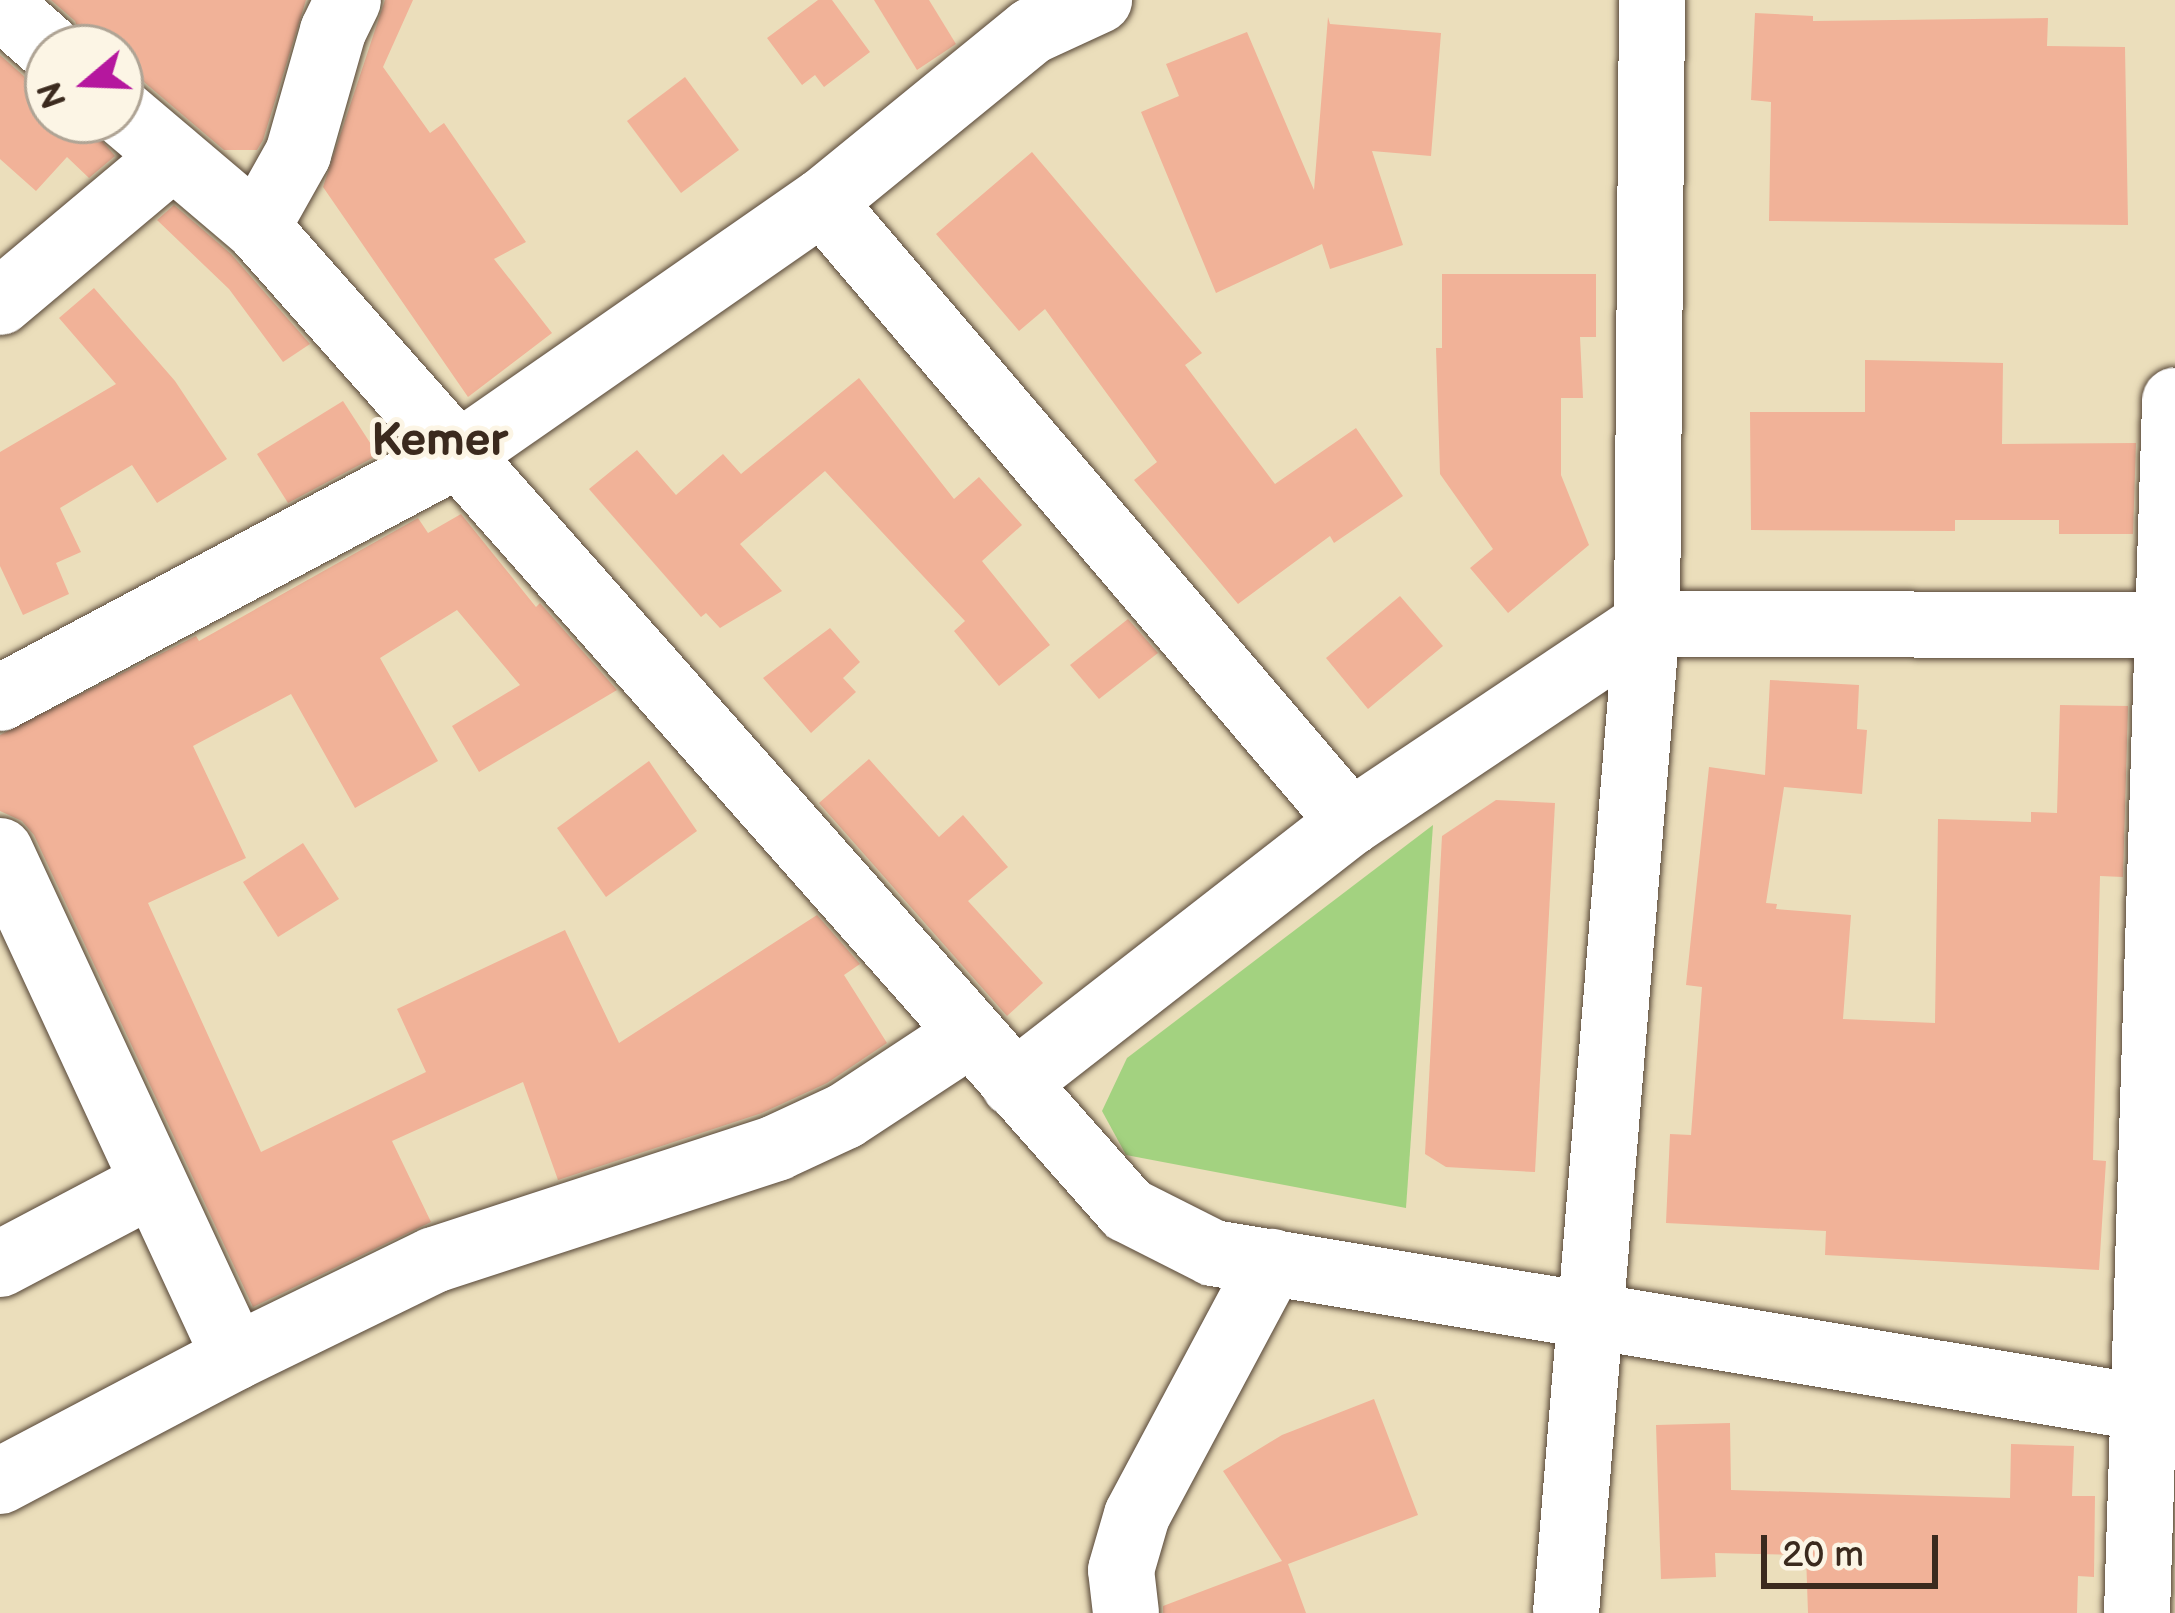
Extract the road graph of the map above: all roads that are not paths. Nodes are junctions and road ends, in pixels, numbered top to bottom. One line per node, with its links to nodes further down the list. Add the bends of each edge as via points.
1 (348, 0): 10 (street, via 298,154)
2 (1099, 0): 5 (street)
3 (1652, 0): 14 (street)
4 (0, 5): 6 (street)
5 (1023, 15): 9 (street)
6 (24, 26)
7 (144, 132): 8 (street)
8 (173, 157): 10 (street); 11 (street)
9 (822, 202): 13 (street); 17 (street)
10 (257, 227): 13 (street)
11 (0, 302)
12 (2175, 401): 15 (street)
13 (459, 454): 16 (street); 19 (street)
14 (1647, 624): 15 (street); 17 (street); 24 (street)
15 (2172, 625): 26 (street)
16 (0, 698)
17 (1351, 822): 20 (street)
18 (0, 850): 21 (street)
19 (970, 1034): 20 (street); 25 (street, via 845,1116 776,1148 434,1261)
20 (1014, 1084): 22 (street, via 1128,1210 1213,1253)
21 (152, 1184): 23 (street); 25 (street)
22 (1272, 1262): 24 (street); 28 (street, via 1136,1515 1121,1570)
23 (0, 1264)
24 (1589, 1316): 26 (street); 29 (street)
25 (235, 1357): 27 (street)
26 (2160, 1411): 30 (street)
27 (0, 1481)
28 (1126, 1613)
29 (1566, 1613)
30 (2137, 1613)

